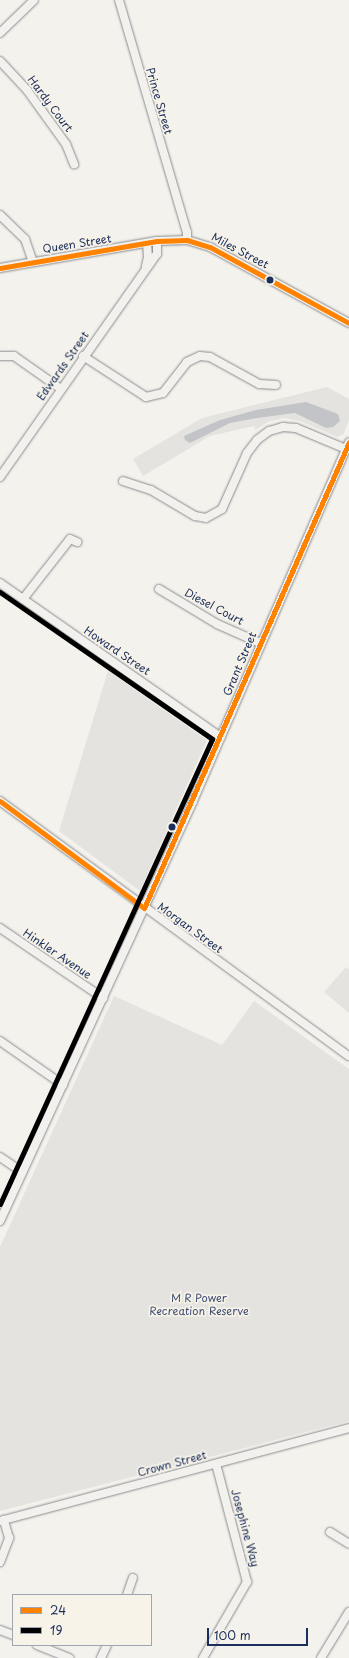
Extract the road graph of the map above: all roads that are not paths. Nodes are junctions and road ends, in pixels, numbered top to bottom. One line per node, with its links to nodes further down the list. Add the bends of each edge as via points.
1 (34, 0): 3 (street)
2 (119, 0): 7 (street, Prince Street, via 178,207 188,232)
3 (0, 31)
4 (0, 61): 5 (street, Hardy Court, via 27,90 62,138)
5 (74, 164)
6 (0, 215): 10 (street, via 25,239)
7 (184, 240): 8 (street, Miles Street); 13 (street, Miles Street, via 210,247)
8 (157, 241): 9 (street, Queen Street); 12 (street, Edwards Street, via 157,252)
9 (146, 243): 10 (street, Queen Street); 12 (street, Edwards Street, via 148,260)
10 (33, 262): 11 (street, Queen Street)
11 (0, 268)
12 (145, 268): 15 (street, Edwards Street)
13 (349, 324)
14 (0, 356): 17 (street, via 14,356)
15 (84, 356): 16 (street, via 146,397 163,393 187,362 200,356 212,359 259,384); 17 (street, Edwards Street)
16 (276, 385)
17 (61, 389): 19 (street, Edwards Street)
18 (347, 446): 20 (street, via 298,428 283,427 270,431 257,440 247,453 220,511 206,518 194,516 147,488); 25 (street, Grant Street)
19 (0, 477)
20 (123, 481)
21 (77, 542): 24 (street, via 70,539)
22 (0, 583): 24 (street, Howard Street)
23 (159, 589): 25 (street, Diesel Court, via 217,624)
24 (23, 599): 26 (street, Howard Street)
25 (260, 643): 26 (street, Grant Street)
26 (221, 737): 28 (street, Grant Street)
27 (0, 800): 28 (street, Morgan Street)
28 (144, 908): 30 (street, Grant Street); 32 (street, Morgan Street)
29 (0, 928): 30 (street, Hinkler Avenue)
30 (103, 998): 33 (street, Grant Street)
31 (0, 1041): 33 (street)
32 (349, 1056)
33 (63, 1085): 35 (street, Grant Street)
34 (0, 1156): 35 (street)
35 (22, 1172): 36 (street, Grant Street)
36 (0, 1221)
37 (349, 1428): 38 (street, Crown Street)
38 (216, 1464): 39 (street, Crown Street); 52 (street, Josephine Way, via 247,1582)
39 (2, 1521): 42 (street, via 9,1538)
40 (330, 1532): 41 (street)
41 (349, 1544)
42 (0, 1562)
43 (133, 1578): 44 (street)
44 (126, 1594)
45 (349, 1612): 53 (street)
46 (0, 1630): 47 (street)
47 (12, 1635)
48 (40, 1646): 50 (street)
49 (106, 1646): 51 (street)
50 (69, 1658)
51 (101, 1658)
52 (203, 1658)
53 (322, 1658)

